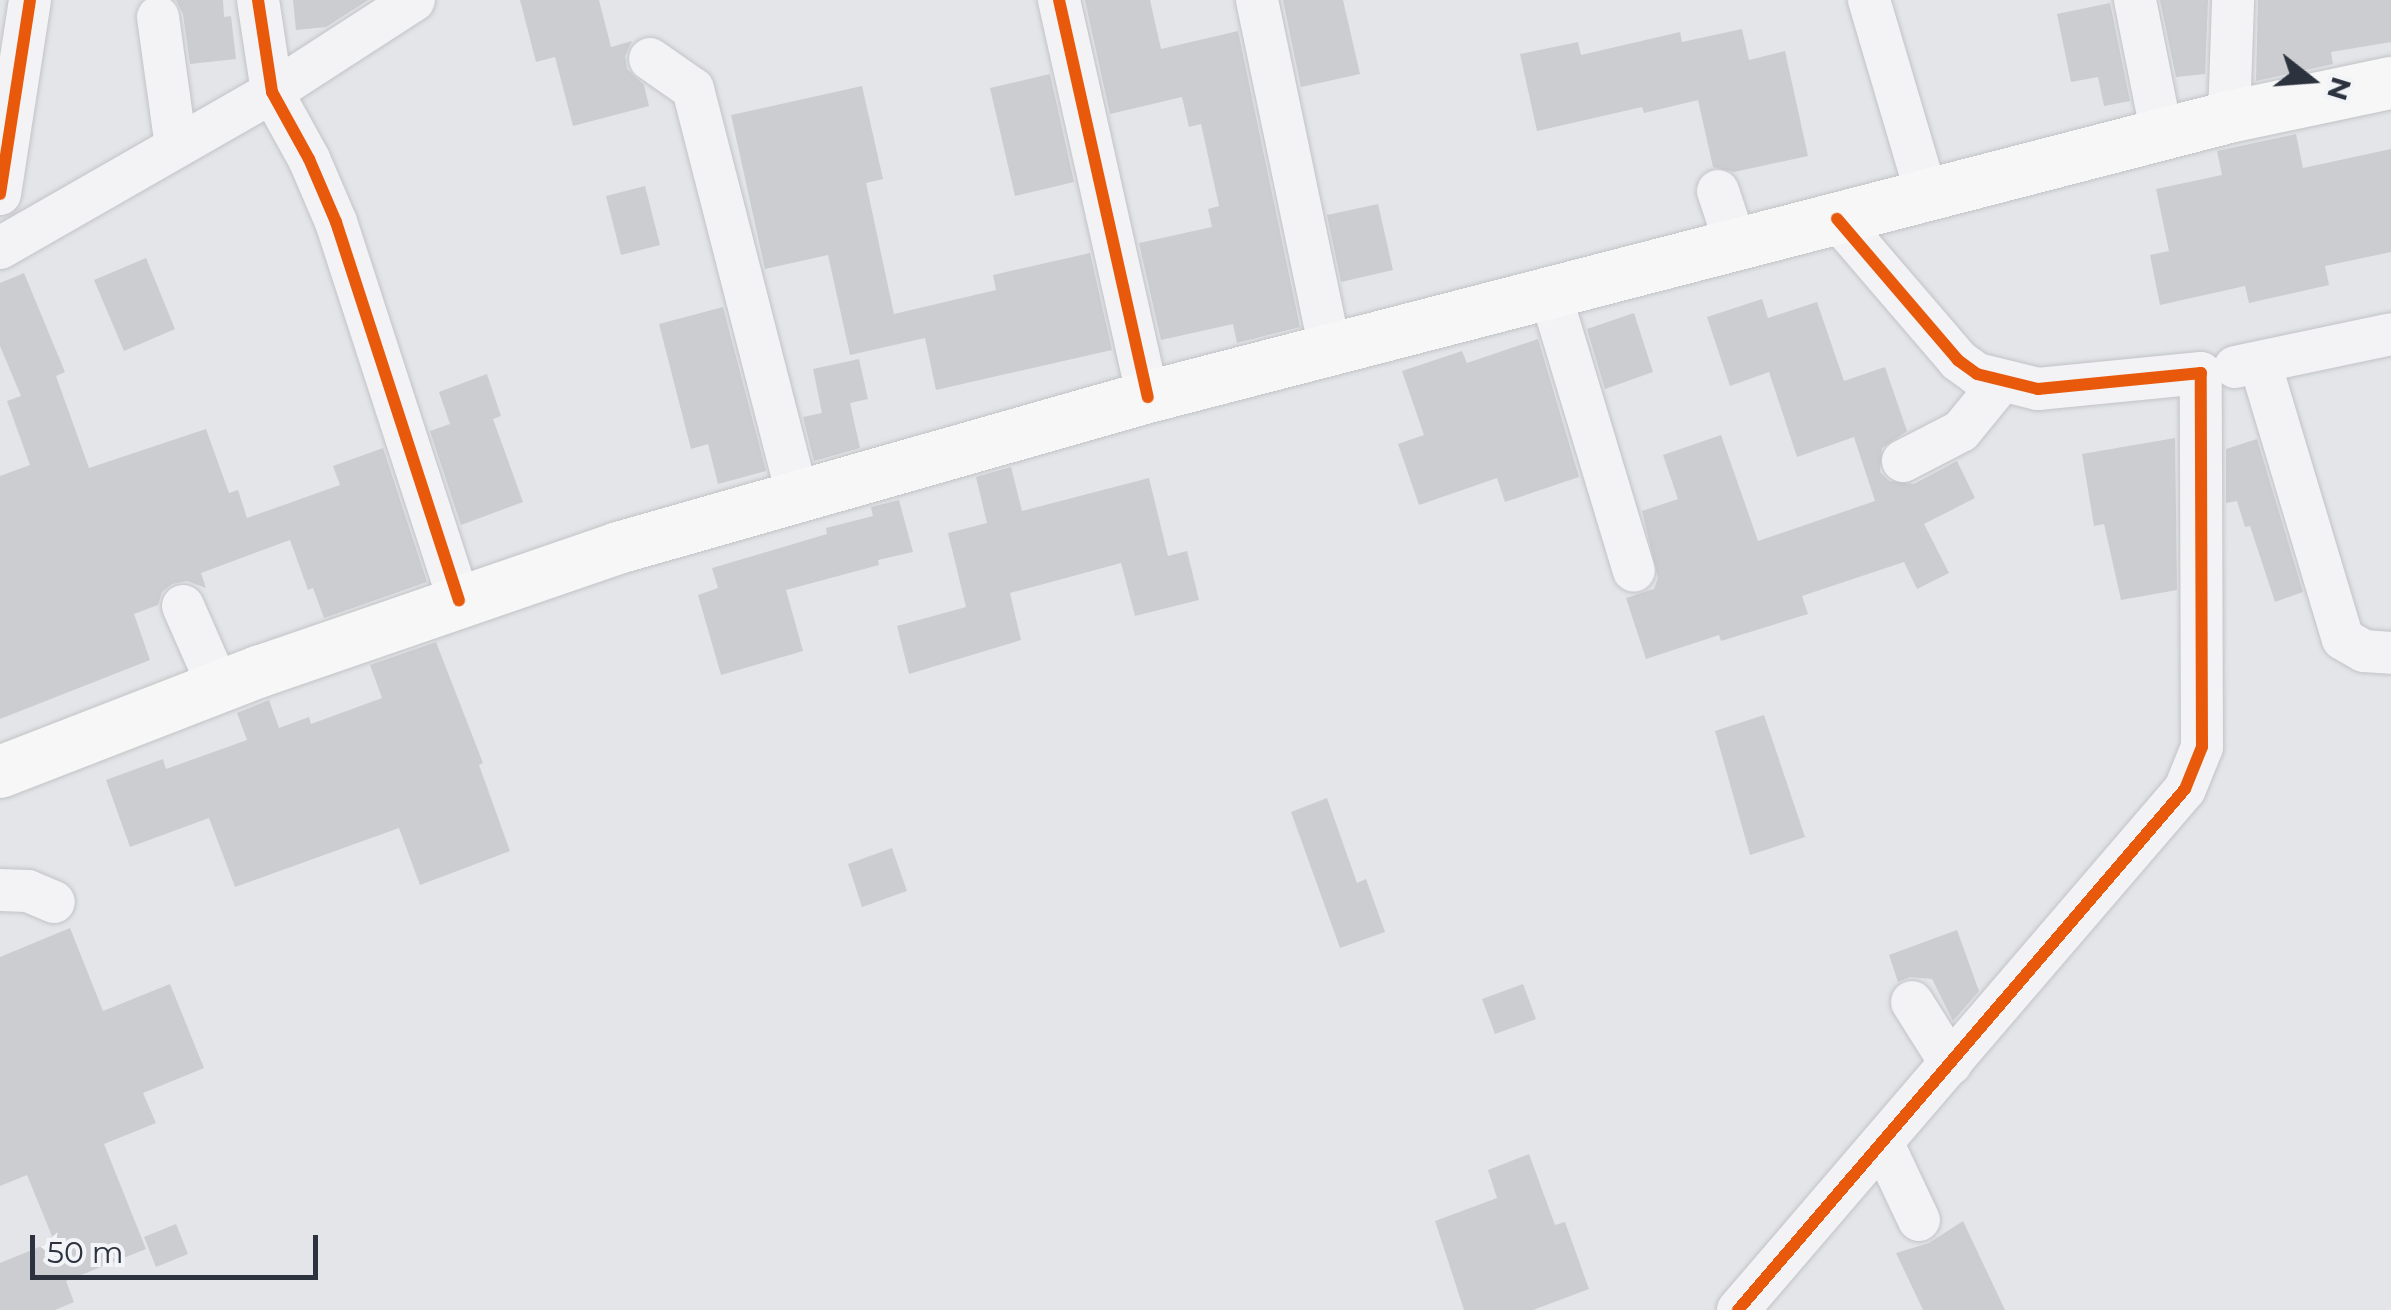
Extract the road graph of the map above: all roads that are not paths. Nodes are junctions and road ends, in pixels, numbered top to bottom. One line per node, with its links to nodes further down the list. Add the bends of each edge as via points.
1 (30, 0): 17 (street)
2 (258, 0): 12 (street)
3 (414, 0): 12 (street)
4 (1059, 0): 28 (street)
5 (1256, 0): 24 (street)
6 (1869, 0): 18 (street)
7 (2134, 0): 14 (street)
8 (2234, 0): 13 (street)
9 (158, 17): 15 (street)
10 (650, 59): 30 (street, via 693,89)
11 (2391, 83): 13 (main road)
12 (272, 92): 15 (street); 32 (street, via 336,222)
13 (2229, 118): 14 (main road)
14 (2162, 135): 18 (main road)
15 (176, 146): 20 (street)
16 (1718, 191): 21 (street)
17 (0, 194): 20 (street)
18 (1927, 196): 19 (main road)
19 (1837, 219): 21 (main road); 27 (street, via 1958,360)
20 (6, 245)
21 (1736, 245): 22 (main road)
22 (1550, 293): 24 (main road); 31 (street)
23 (2391, 334): 25 (street)
24 (1330, 350): 28 (main road)
25 (2260, 363): 26 (street); 34 (street, via 2343,639 2364,652)
26 (2201, 373): 27 (street, via 2038,389); 40 (street, via 2202,733 2194,776)
27 (2001, 382): 29 (street, via 1961,431)
28 (1148, 396): 30 (main road)
29 (1902, 460)
30 (798, 496): 32 (main road)
31 (1634, 571)
32 (459, 600): 35 (main road)
33 (183, 606): 35 (street)
34 (2391, 653)
35 (219, 688): 36 (main road)
36 (0, 772)
37 (0, 890): 38 (street)
38 (54, 902)
39 (1912, 1002): 40 (street)
40 (1951, 1064): 41 (street)
41 (1882, 1144): 42 (street); 43 (street)
42 (1919, 1220)
43 (1738, 1310)

